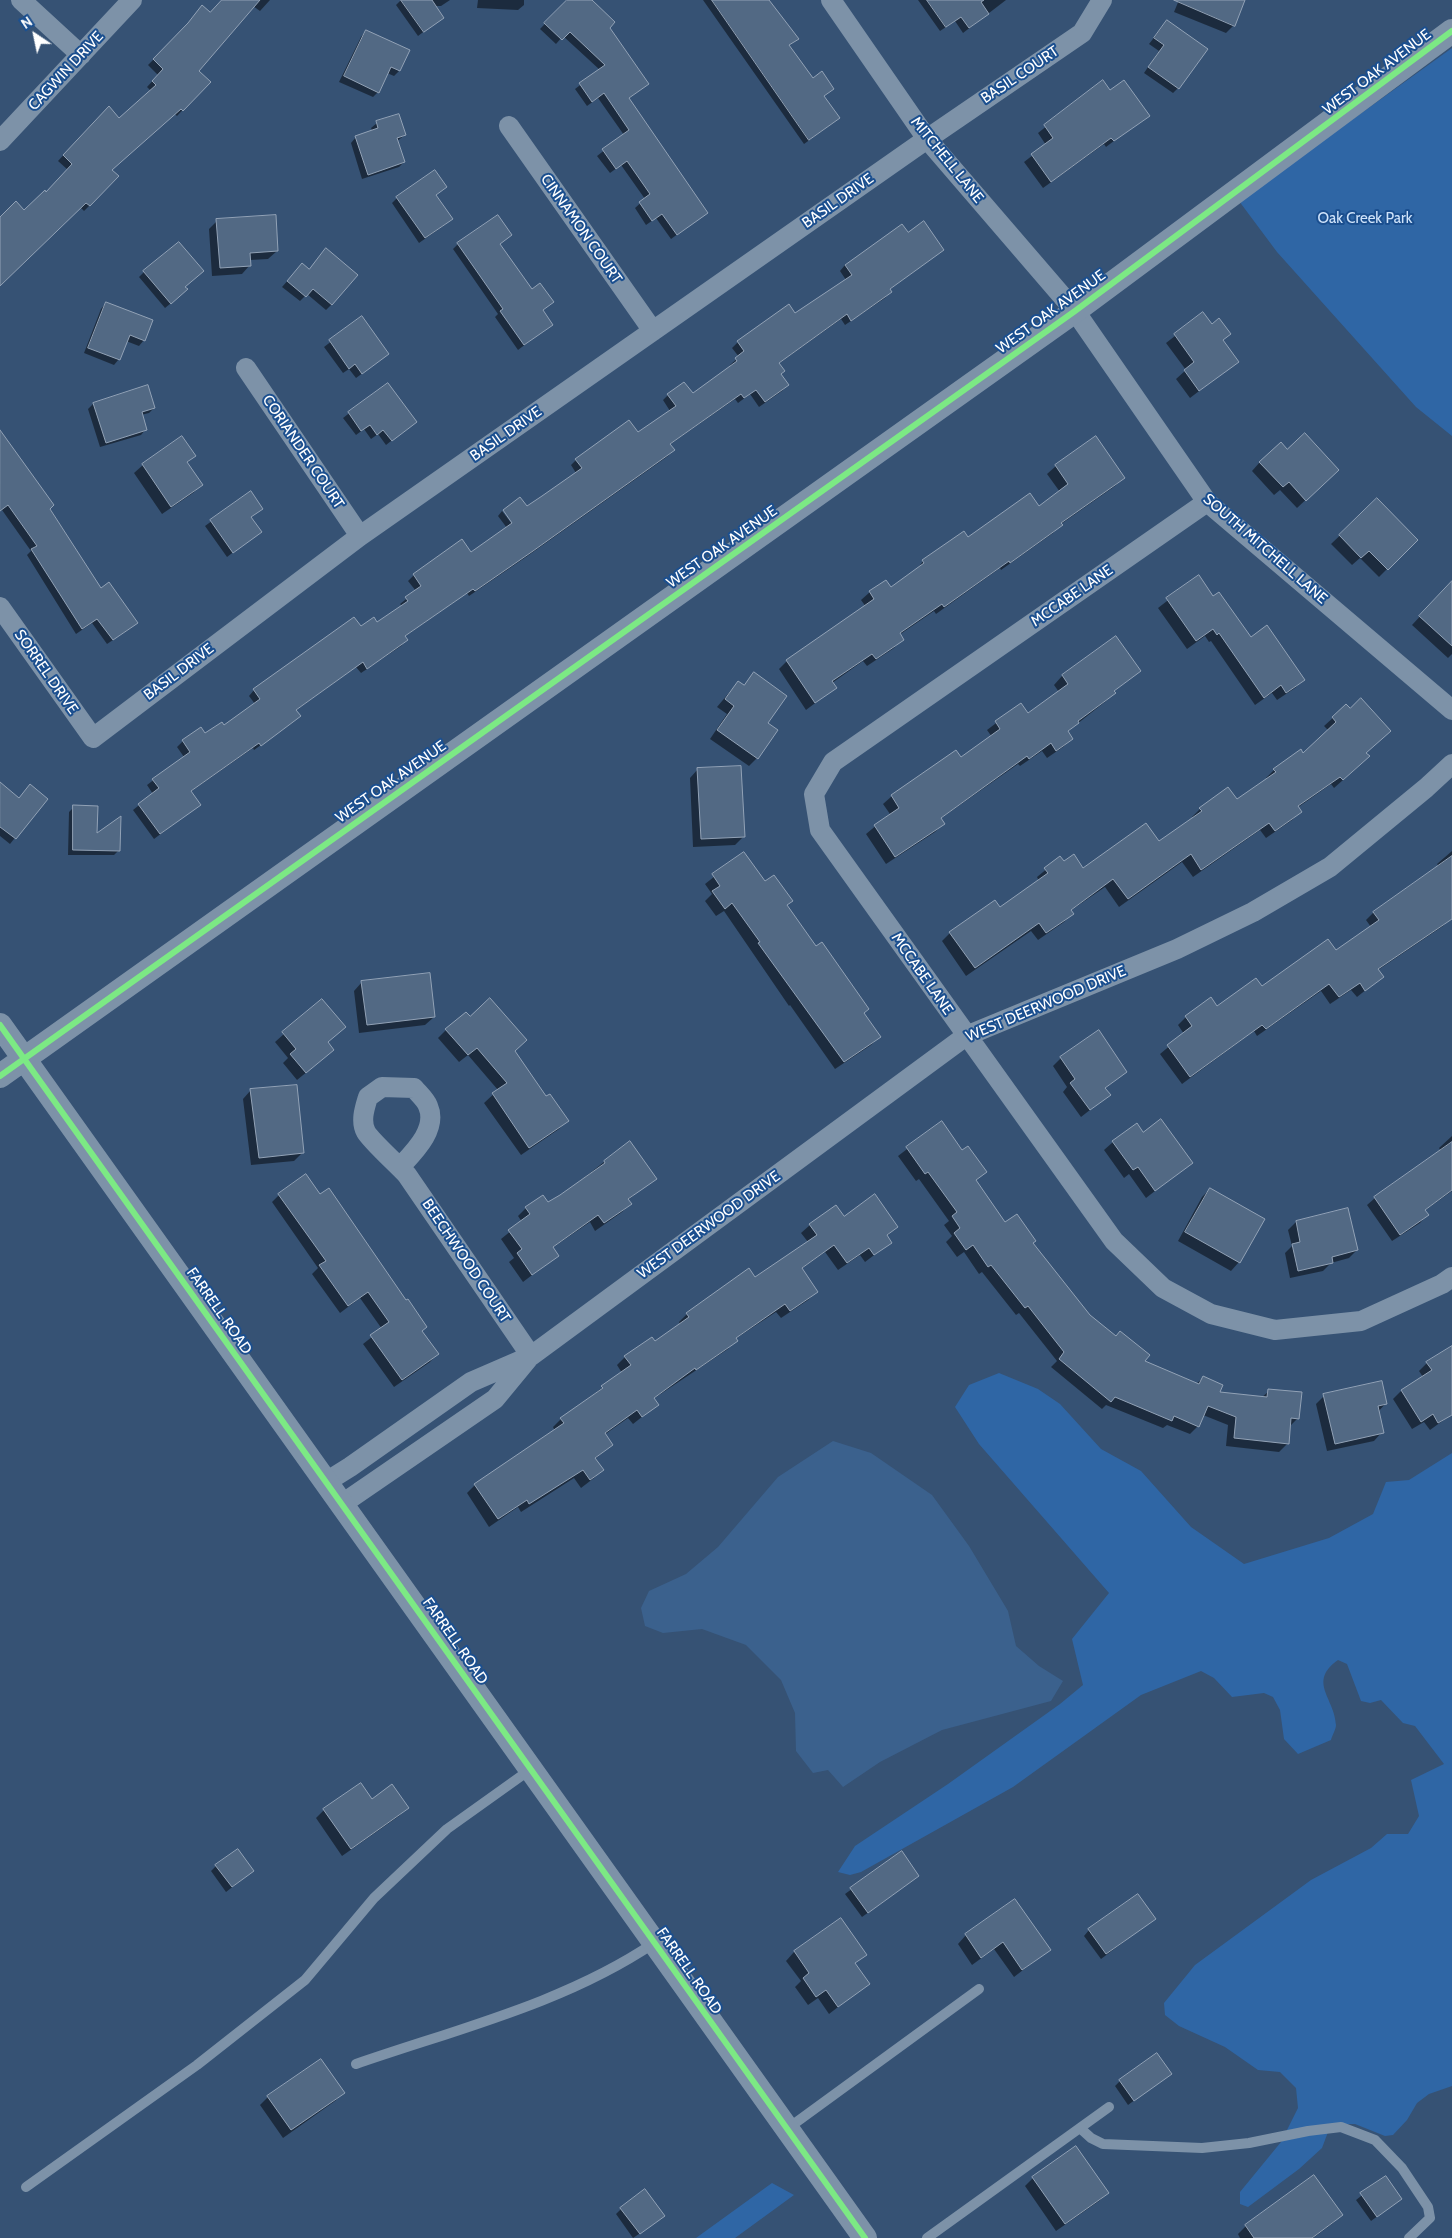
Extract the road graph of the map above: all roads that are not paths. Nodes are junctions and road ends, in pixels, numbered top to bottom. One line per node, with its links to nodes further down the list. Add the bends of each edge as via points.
1 (21, 0): 6 (street)
2 (132, 0): 6 (street, CAGWIN DRIVE)
3 (831, 0): 8 (street, MITCHELL LANE)
4 (1102, 0): 8 (street, BASIL COURT, via 1082,33)
5 (1452, 31): 10 (street, WEST OAK AVENUE)
6 (81, 55): 9 (street, CAGWIN DRIVE)
7 (509, 126): 11 (street, CINNAMON COURT)
8 (927, 139): 10 (street, MITCHELL LANE); 11 (street, BASIL DRIVE)
9 (0, 141)
10 (1075, 311): 13 (street, SOUTH MITCHELL LANE); 21 (street, WEST OAK AVENUE)
11 (653, 331): 14 (street, BASIL DRIVE)
12 (246, 368): 14 (street, CORIANDER COURT)
13 (1207, 502): 16 (street, SOUTH MITCHELL LANE); 20 (street, MCCABE LANE, via 833,762 814,794 820,830)
14 (360, 536): 17 (street, BASIL DRIVE)
15 (0, 607): 17 (street, SORREL DRIVE)
16 (1452, 710)
17 (93, 738)
18 (1452, 764): 20 (street, WEST DEERWOOD DRIVE, via 1330,868 1253,912 1177,949)
19 (0, 1025): 21 (street, FARRELL ROAD)
20 (966, 1036): 24 (street, MCCABE LANE, via 1114,1240 1163,1288 1211,1314 1275,1330 1361,1321); 25 (street, WEST DEERWOOD DRIVE)
21 (24, 1058): 22 (street, WEST OAK AVENUE); 26 (street, FARRELL ROAD)
22 (0, 1076)
23 (400, 1167): 25 (street, BEECHWOOD COURT)
24 (1452, 1277)
25 (531, 1356): 26 (street, WEST DEERWOOD DRIVE, via 471,1382); 27 (street, WEST DEERWOOD DRIVE, via 495,1399)
26 (326, 1482): 27 (street, FARRELL ROAD)
27 (342, 1504): 28 (street, FARRELL ROAD)
28 (530, 1769): 29 (street, FARRELL ROAD); 35 (lane, via 447,1829 374,1898 305,1980 197,2065)
29 (654, 1943): 31 (lane, via 612,1969 517,2011); 34 (street, FARRELL ROAD)
30 (980, 1989): 34 (lane)
31 (356, 2064)
32 (1109, 2107): 33 (lane)
33 (1080, 2128): 37 (lane); 38 (lane, via 1103,2144 1202,2148 1341,2127 1375,2140 1402,2168 1428,2207 1430,2218)
34 (787, 2129): 36 (street, FARRELL ROAD)
35 (26, 2187)
36 (864, 2238)
37 (927, 2238)
38 (1409, 2238)

